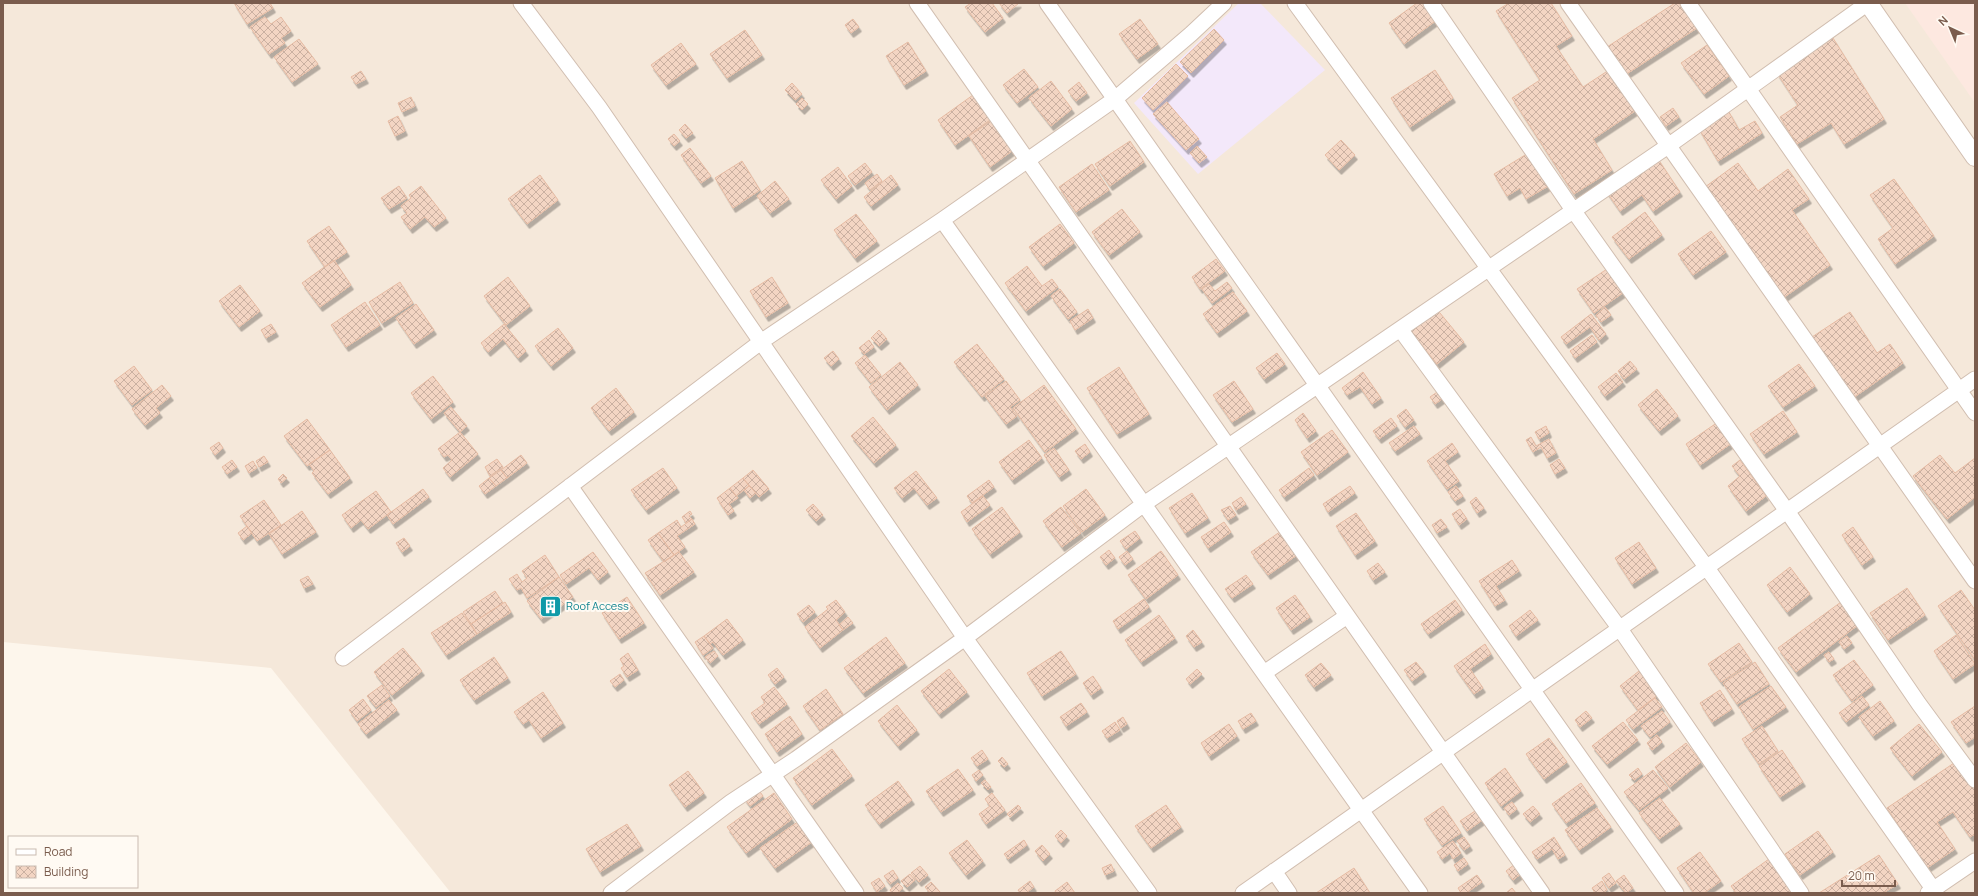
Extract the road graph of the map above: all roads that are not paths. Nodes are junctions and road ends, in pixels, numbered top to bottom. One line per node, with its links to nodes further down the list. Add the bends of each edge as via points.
1 (521, 3): 19 (street, via 599,107)
2 (917, 3): 14 (street)
3 (1047, 3): 11 (street)
4 (1224, 3): 11 (street)
5 (1295, 3): 17 (street)
6 (1431, 3): 15 (street)
7 (1568, 3): 12 (street)
8 (1688, 3): 10 (street)
9 (1868, 3): 10 (street); 13 (street)
10 (1749, 89): 12 (street); 22 (street)
11 (1115, 99): 14 (street); 21 (street)
12 (1668, 146): 15 (street); 25 (street)
13 (1975, 157)
14 (1027, 161): 16 (street); 24 (street)
15 (1574, 210): 17 (street); 28 (street)
16 (942, 220): 19 (street); 27 (street)
17 (1488, 268): 18 (street); 29 (street)
18 (1400, 329): 21 (street); 32 (street)
19 (762, 341): 26 (street); 33 (street)
20 (1975, 379): 22 (street)
21 (1317, 385): 24 (street); 36 (street)
22 (1958, 391): 23 (street); 25 (street)
23 (1975, 413)
24 (1228, 446): 27 (street); 31 (street)
25 (1880, 446): 28 (street); 30 (street)
26 (570, 486): 34 (street); 38 (street)
27 (1144, 504): 33 (street); 35 (street)
28 (1786, 511): 29 (street); 39 (street, via 1919,704)
29 (1707, 568): 32 (street); 43 (street)
30 (1975, 581)
31 (1347, 616): 35 (street); 37 (street)
32 (1620, 628): 36 (street); 52 (street)
33 (965, 638): 38 (street); 46 (street)
34 (343, 658)
35 (1264, 673): 40 (street)
36 (1532, 690): 37 (street); 51 (street)
37 (1443, 753): 40 (street); 50 (street)
38 (772, 775): 44 (street, via 731,802); 45 (street)
39 (1975, 780)
40 (1361, 810): 42 (street); 49 (street)
41 (1975, 861): 43 (street)
42 (1274, 871): 47 (street); 48 (street)
43 (1933, 892)
44 (611, 893)
45 (856, 893)
46 (1149, 893)
47 (1243, 893)
48 (1289, 893)
49 (1420, 893)
50 (1542, 893)
51 (1676, 893)
52 (1801, 893)

